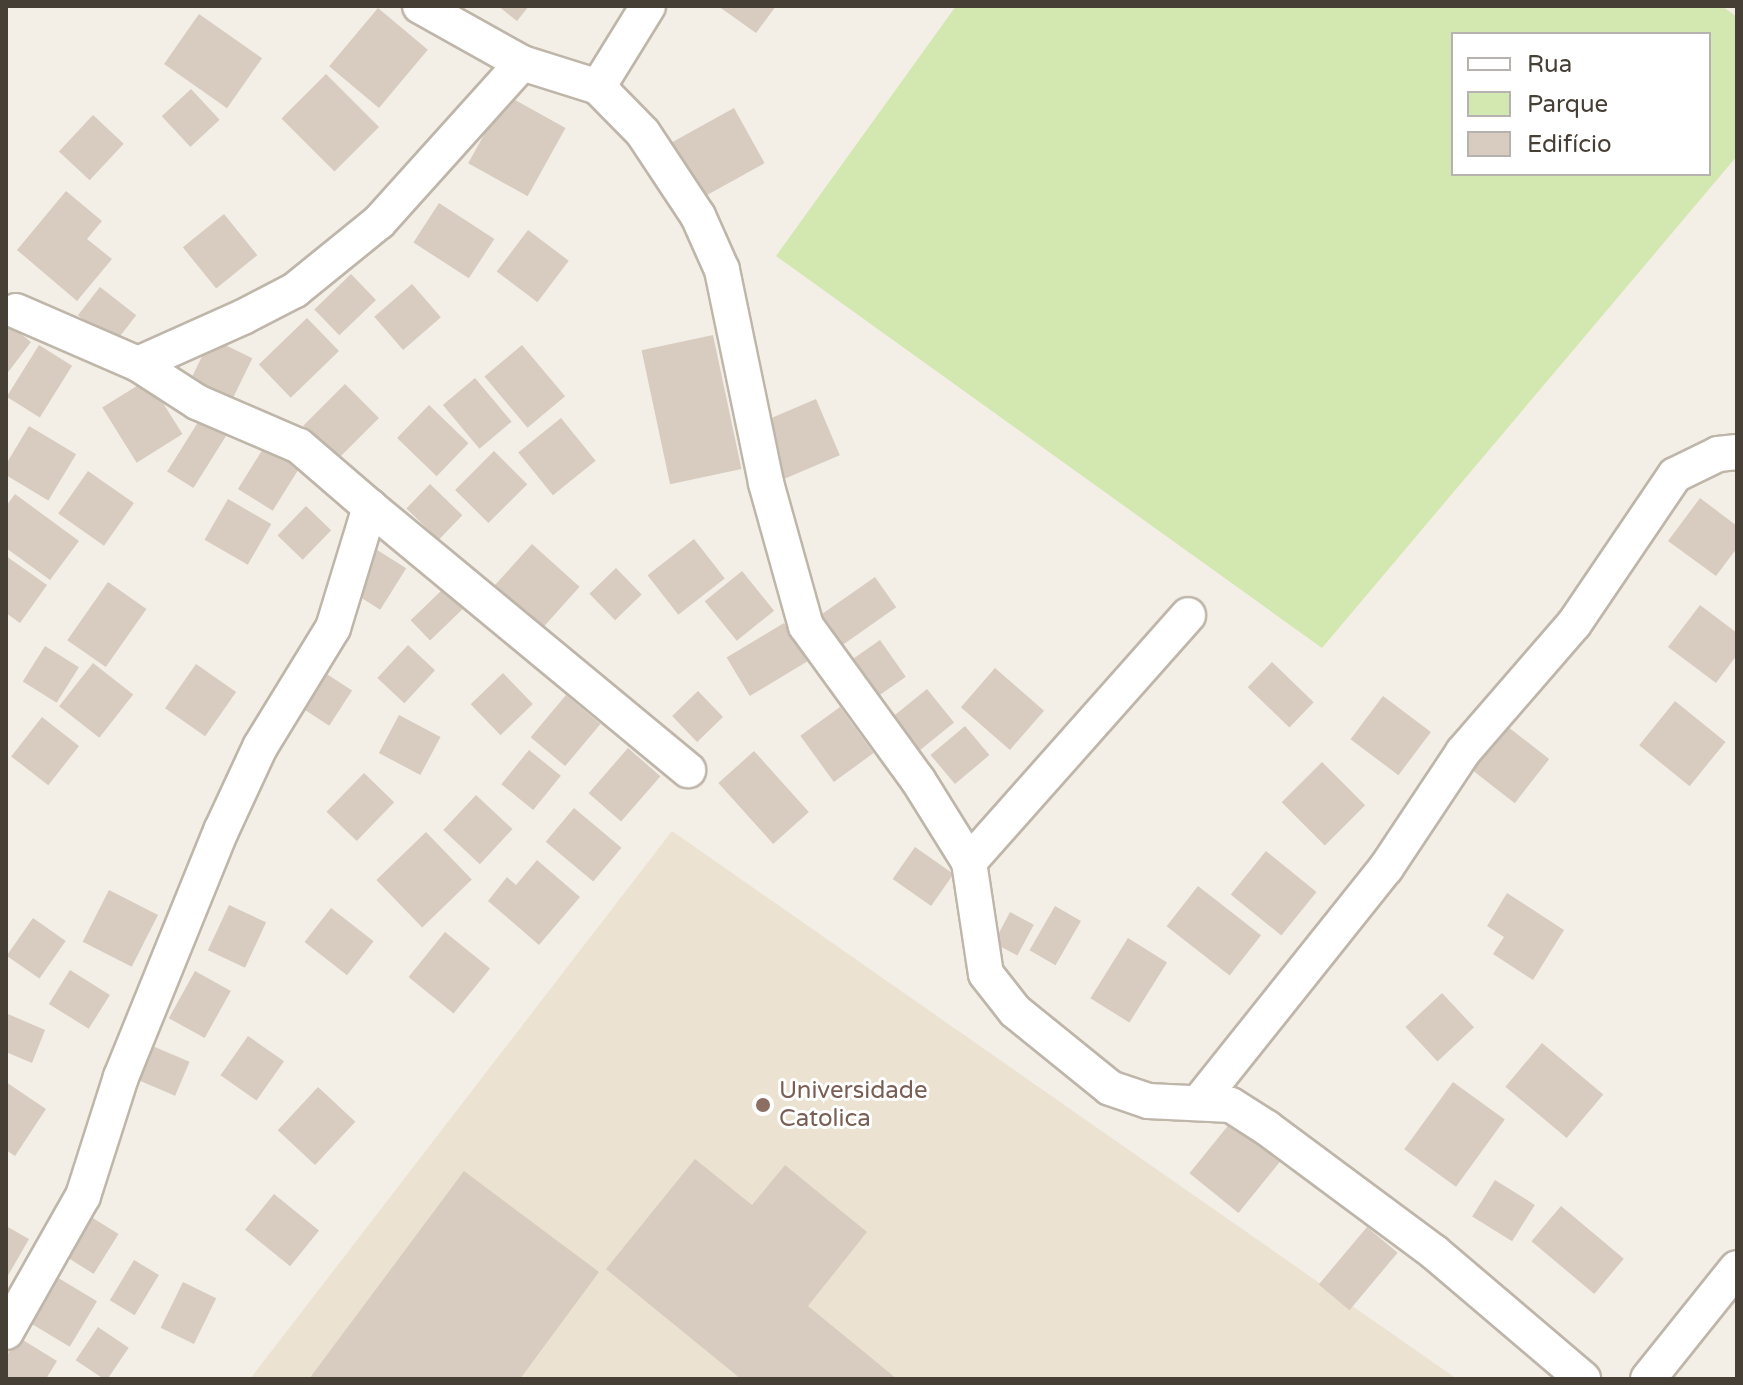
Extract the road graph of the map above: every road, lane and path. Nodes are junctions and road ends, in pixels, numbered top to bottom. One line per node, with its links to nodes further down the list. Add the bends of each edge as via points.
1 (420, 6): 3 (street)
2 (648, 6): 4 (street)
3 (522, 63): 4 (street); 6 (street, via 379,222 295,290)
4 (598, 87): 11 (street, via 643,133 698,216 722,270 766,483 806,626 903,757)
5 (16, 311): 6 (street)
6 (138, 364): 8 (street, via 197,402 299,446)
7 (1737, 452): 12 (street, via 1718,454 1675,475 1574,624 1477,733 1377,879)
8 (370, 507): 10 (street); 14 (street, via 333,628 260,747 221,831 121,1077 83,1196)
9 (1188, 615): 11 (street)
10 (688, 770)
11 (969, 862): 12 (street, via 986,974 1015,1011 1110,1088 1148,1101)
12 (1199, 1102): 15 (street, via 1231,1105 1267,1128 1434,1252)
13 (1737, 1268): 16 (street)
14 (6, 1332)
15 (1583, 1379)
16 (1648, 1379)

